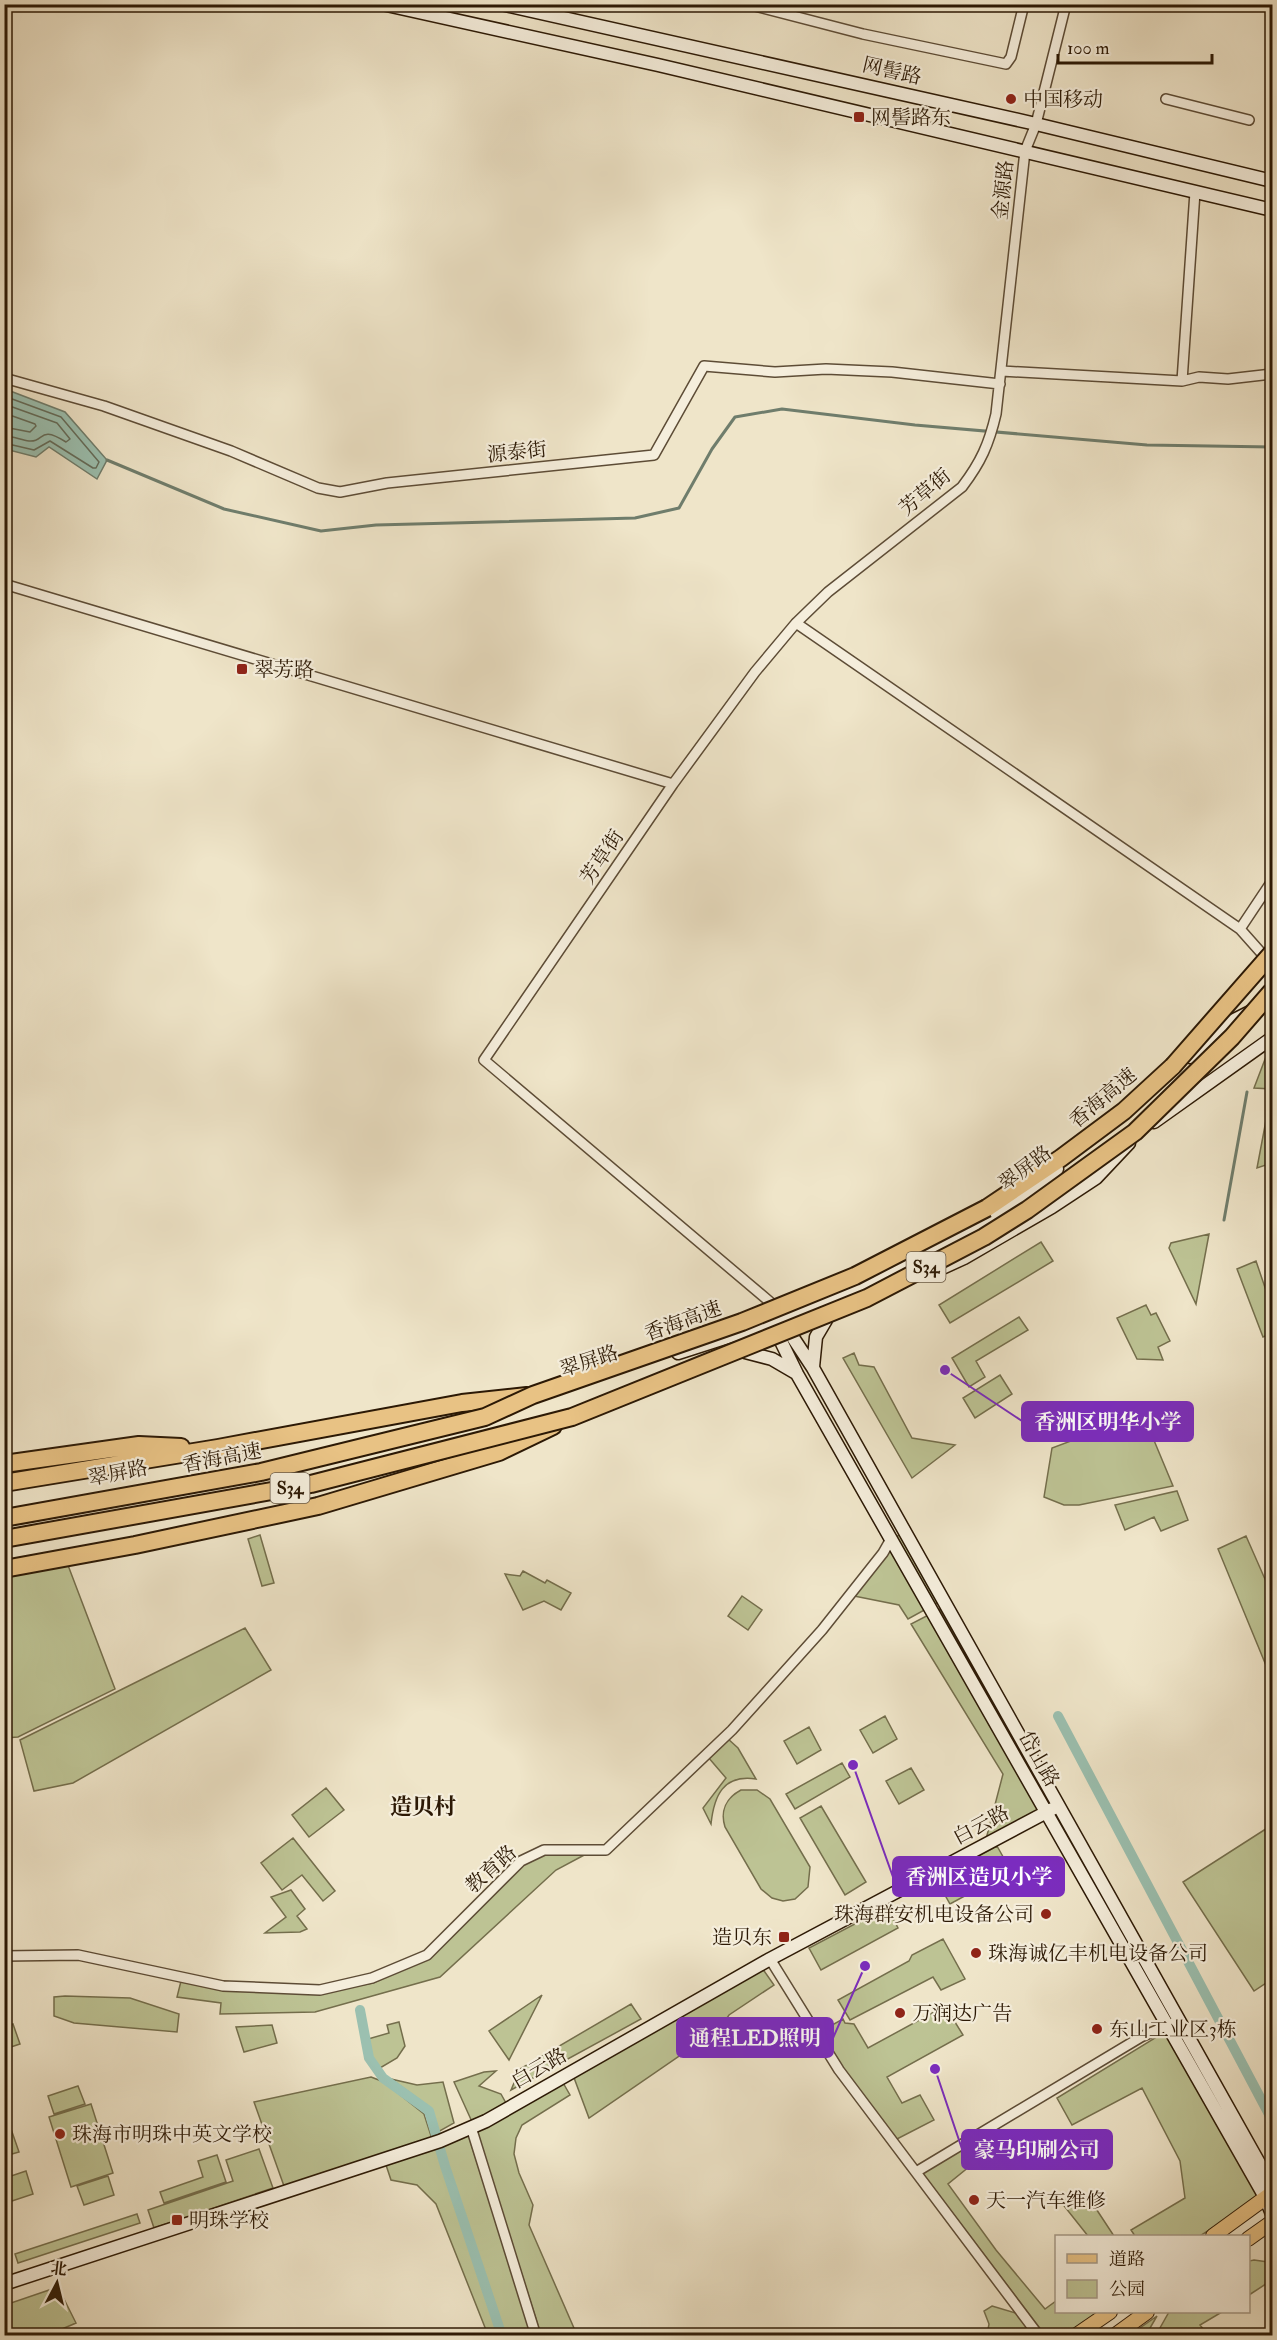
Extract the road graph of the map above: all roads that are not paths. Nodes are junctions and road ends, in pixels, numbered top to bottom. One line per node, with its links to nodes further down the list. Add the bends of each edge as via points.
1 (382, 4): 9 (main road, via 658,64)
2 (501, 4): 8 (main road, 网髻路)
3 (747, 4): 4 (street, via 863,34 1006,64)
4 (1024, 4)
5 (1066, 4): 8 (street, 金源路)
6 (1166, 99): 7 (street)
7 (1249, 120)
8 (1036, 124): 9 (street, 金源路); 10 (main road, 网髻路)
9 (1025, 151): 11 (main road); 13 (street, 金源路)
10 (1272, 181)
11 (1195, 192): 12 (main road); 16 (street)
12 (1272, 210)
13 (1002, 371): 16 (street); 17 (street, 金源路)
14 (1272, 374): 16 (street)
15 (9, 379): 17 (street, 源泰街, via 104,406 318,488 340,492 387,483 654,455 704,366 775,372 892,372)
16 (1182, 381)
17 (1000, 384): 19 (street, 芳草街, via 990,439 979,465 962,487 828,592)
18 (4, 584): 20 (street)
19 (796, 623): 20 (street, 芳草街, via 754,672); 22 (street)
20 (673, 784): 29 (street, 芳草街, via 484,1060 770,1302)
21 (1272, 880): 22 (street)
22 (1240, 929): 24 (street)
23 (1272, 953): 35 (highway, 香海高速 / S34, bridge, via 1173,1066 1124,1111 987,1208 855,1276 742,1322)
24 (1272, 966)
25 (1272, 991): 36 (highway, 香海高速 / S34, bridge, via 1232,1037 1135,1132 992,1232 867,1298)
26 (1272, 1002): 29 (main road, 翠屏路, via 1228,1023 1020,1199 893,1269)
27 (1272, 1038): 28 (main road, via 1141,1131 1096,1178 1052,1207 964,1258)
28 (826, 1320): 30 (main road); 33 (main road, via 816,1337)
29 (776, 1321): 30 (main road, 岱山路); 31 (main road, 岱山路); 40 (main road, 翠屏路, via 557,1392 228,1472)
30 (793, 1336): 31 (main road); 33 (main road, 岱山路)
31 (780, 1340): 32 (main road); 34 (main road, 岱山路)
32 (745, 1352): 34 (main road, via 772,1359); 42 (main road, via 579,1409 452,1446 234,1498)
33 (813, 1368): 44 (main road, 岱山路)
34 (797, 1374): 41 (main road, 岱山路)
35 (533, 1395): 37 (highway, via 462,1403); 40 (highway, 香海高速 / S34, bridge, via 485,1418 308,1462)
36 (572, 1417): 42 (highway, 香海高速 / S34, bridge, via 311,1484); 43 (highway, bridge, via 499,1452 318,1506)
37 (218, 1448): 38 (highway, via 140,1445); 39 (highway)
38 (4, 1464)
39 (4, 1483)
40 (4, 1517)
41 (891, 1539): 45 (main road, 岱山路); 46 (street, 教育路, via 883,1554 780,1679 606,1850 544,1850 521,1861 427,1955 372,1978 320,1990 223,1986 78,1955)
42 (4, 1540)
43 (4, 1569)
44 (1058, 1806): 45 (main road, 白云路); 48 (main road, 岱山路)
45 (1046, 1812): 47 (main road, 白云路); 48 (main road, 岱山路)
46 (4, 1956)
47 (771, 1959): 49 (main road, 白云路); 50 (street, via 839,2070)
48 (1173, 2023): 50 (street, via 1141,2037); 51 (main road, 岱山路)
49 (471, 2127): 56 (main road, 白云路, via 440,2141); 59 (street)
50 (916, 2172): 60 (street)
51 (1270, 2192): 52 (main road, 岱山路); 54 (main road)
52 (1272, 2214)
53 (1272, 2222): 55 (main road)
54 (1214, 2235)
55 (1250, 2238)
56 (4, 2284)
57 (1109, 2313): 61 (main road)
58 (1146, 2313): 62 (main road)
59 (536, 2336)
60 (1039, 2336)
61 (1075, 2336)
62 (1114, 2336)

